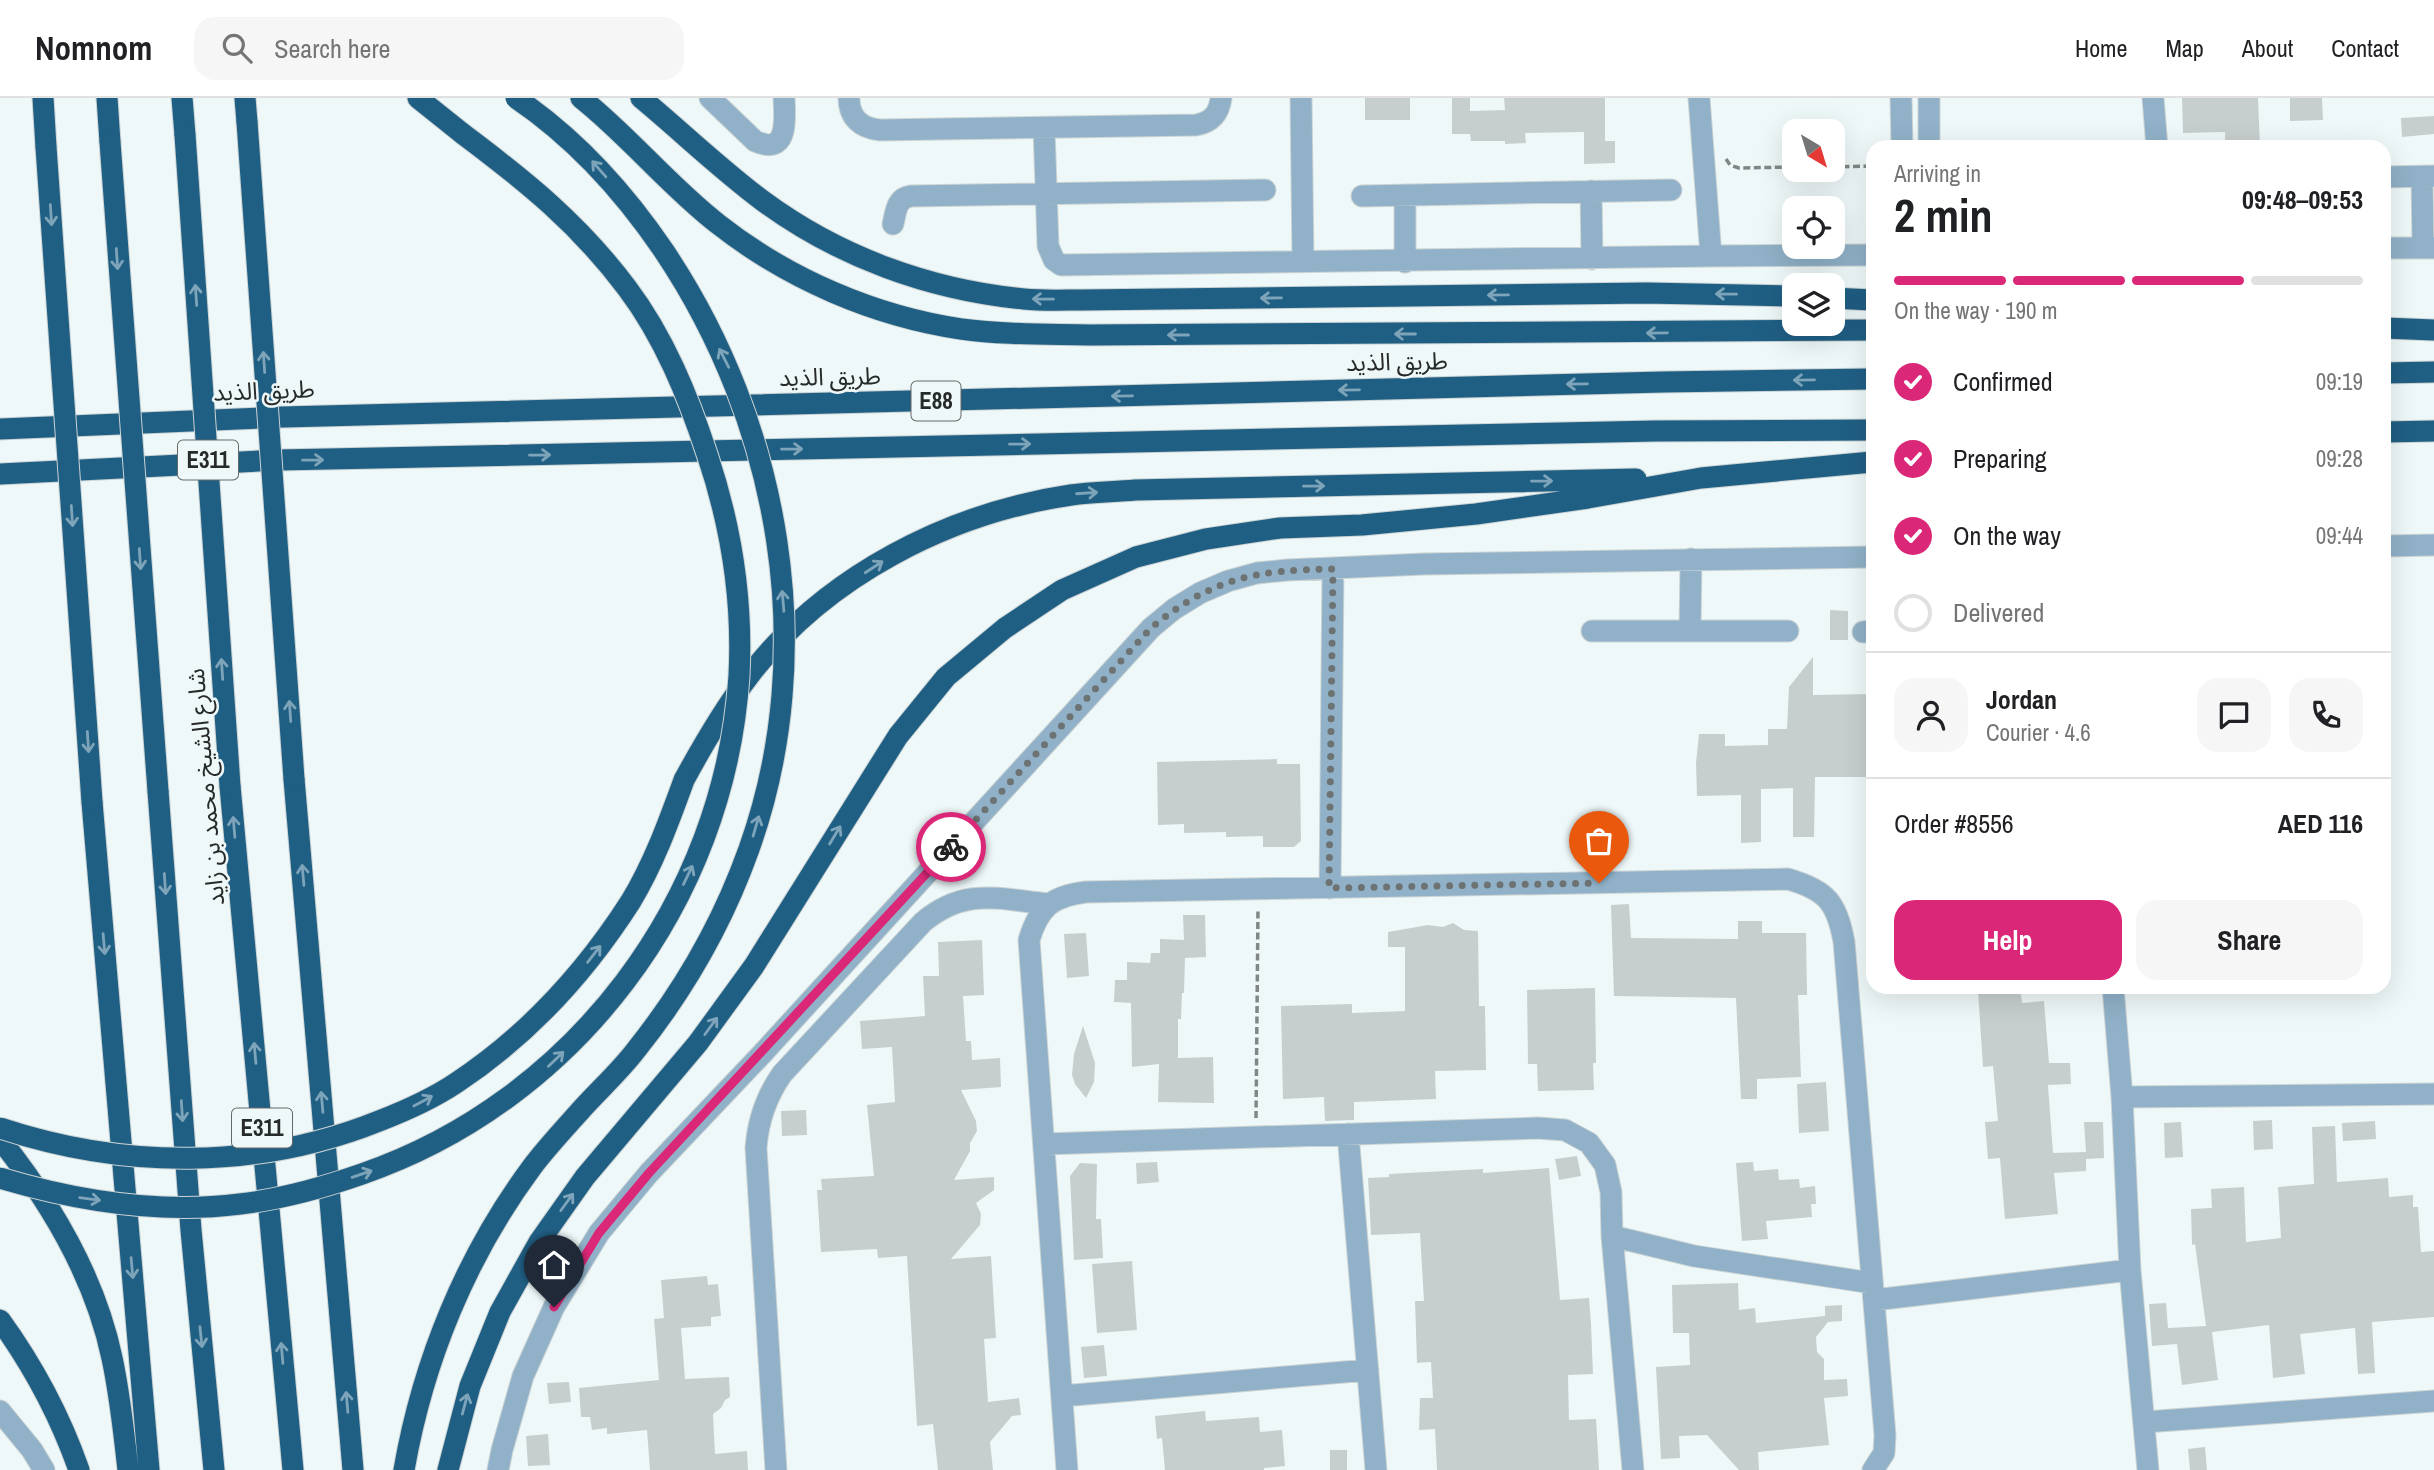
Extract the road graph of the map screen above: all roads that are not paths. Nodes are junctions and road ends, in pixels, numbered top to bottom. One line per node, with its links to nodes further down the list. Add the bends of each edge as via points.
1 (43, 98): 84 (highway, one-way to 84, bridge, via 92,802)
2 (107, 98): 85 (highway, شارع الشيخ محمد بن زايد, one-way to 85, bridge, via 191,1230)
3 (182, 98): 86 (highway, شارع الشيخ محمد بن زايد / E311, one-way to 3, bridge, via 230,786)
4 (245, 98): 87 (highway, one-way to 4, bridge, via 295,779)
5 (418, 98): 71 (highway, one-way to 5, bridge, via 84,1198 161,1207 239,1204 316,1190 390,1165 447,1138 550,1065 595,1020 634,971 696,860 717,801 739,677 733,551 699,429 669,358 630,291 581,231 524,179)
6 (516, 98): 88 (highway, one-way to 6, bridge, via 430,1364 457,1295 491,1229 532,1166 635,1052 681,989 719,921 745,861 771,773 783,696 785,618 778,540 759,453 730,369 690,290 641,217 582,151)
7 (581, 98): 42 (highway, one-way to 7, via 1089,335 962,329 875,308 793,273 755,250 685,196)
8 (641, 98): 38 (highway, one-way to 8, via 1647,293 1082,300 969,292 871,262 810,232 763,201)
9 (710, 98): 10 (street, via 755,141 772,144 784,132)
10 (784, 98)
11 (849, 98): 18 (street, via 853,117 869,129)
12 (1221, 98): 18 (street, via 1214,118 1196,125)
13 (1301, 98): 36 (street)
14 (1699, 98): 34 (street)
15 (1901, 98): 19 (street)
16 (1929, 98): 20 (street)
17 (2153, 98): 21 (street)
18 (1044, 128): 27 (street)
19 (1902, 140)
20 (1929, 140)
21 (2156, 140)
22 (2428, 176): 23 (street); 32 (street)
23 (2391, 177)
24 (1265, 190): 27 (street)
25 (1671, 190): 26 (street)
26 (1591, 191): 28 (street); 35 (street)
27 (1045, 193): 30 (street, via 906,197 898,203); 36 (street, via 1048,246 1061,265)
28 (1405, 195): 29 (street); 37 (street)
29 (1362, 196)
30 (893, 223)
31 (2391, 248): 32 (street)
32 (2429, 248)
33 (1866, 255): 34 (street)
34 (1711, 256): 35 (street)
35 (1592, 259): 37 (street)
36 (1303, 262): 37 (street)
37 (1405, 262)
38 (1782, 296)
39 (1845, 299): 40 (highway)
40 (1866, 300)
41 (2391, 328): 43 (highway)
42 (1866, 330)
43 (2434, 330)
44 (2434, 372): 45 (highway)
45 (2391, 373)
46 (1866, 379): 47 (highway, طريق الذيد / E88, one-way to 47, via 270,417)
47 (0, 429)
48 (1866, 430): 52 (highway, E88, one-way to 48, via 279,460)
49 (2434, 431): 50 (highway)
50 (2391, 432)
51 (1866, 464): 53 (highway)
52 (0, 474)
53 (1700, 478): 67 (highway, one-way to 53, bridge, via 91,1152 144,1158 252,1155 357,1130 454,1084 507,1046 554,1002 596,952 632,898 662,840 684,780 751,674 794,628 842,587 895,553 951,526 1072,494); 89 (highway, one-way to 53, via 470,1386 500,1312 538,1242 585,1177 698,1044 754,966 898,736 946,677 1005,628 1062,590 1136,557 1206,539 1280,528 1476,514)
54 (2434, 545): 55 (street)
55 (2391, 546)
56 (1866, 557): 57 (street)
57 (1691, 559): 58 (street); 60 (street)
58 (1333, 569): 62 (street); 90 (street, via 1257,573 1228,581 1191,598 1151,628 649,1173 599,1233 554,1307 523,1376)
59 (1592, 631): 60 (street)
60 (1690, 631): 61 (street)
61 (1788, 631)
62 (1329, 888): 63 (street, via 1086,892 1066,894); 74 (street, via 1788,879 1810,886 1828,899 1842,930)
63 (1048, 905): 70 (street, via 1035,920 1029,940); 91 (street, via 970,898 937,910 782,1074 766,1101 756,1148)
64 (2114, 994): 66 (street)
65 (2434, 1094): 66 (street)
66 (2122, 1097): 73 (street)
67 (0, 1129)
68 (1348, 1134): 70 (street); 72 (street, via 1565,1130 1589,1143 1605,1165); 76 (street)
69 (0, 1139): 83 (highway, via 60,1227 99,1311 112,1356)
70 (1044, 1144): 77 (street)
71 (0, 1178)
72 (1612, 1236): 74 (street); 94 (street)
73 (2130, 1270): 74 (street); 80 (street)
74 (1873, 1292): 95 (street, via 1885,1436 1884,1453)
75 (0, 1320): 82 (highway, via 37,1376)
76 (1368, 1370): 77 (street); 93 (street)
77 (1062, 1396): 92 (street)
78 (2434, 1401): 80 (street)
79 (0, 1411): 81 (street)
80 (2145, 1422): 96 (street)
81 (44, 1470)
82 (79, 1470)
83 (128, 1470)
84 (149, 1470)
85 (214, 1470)
86 (293, 1470)
87 (353, 1470)
88 (404, 1470)
89 (448, 1470)
90 (498, 1470)
91 (776, 1470)
92 (1067, 1470)
93 (1376, 1470)
94 (1633, 1470)
95 (1873, 1470)
96 (2148, 1470)

